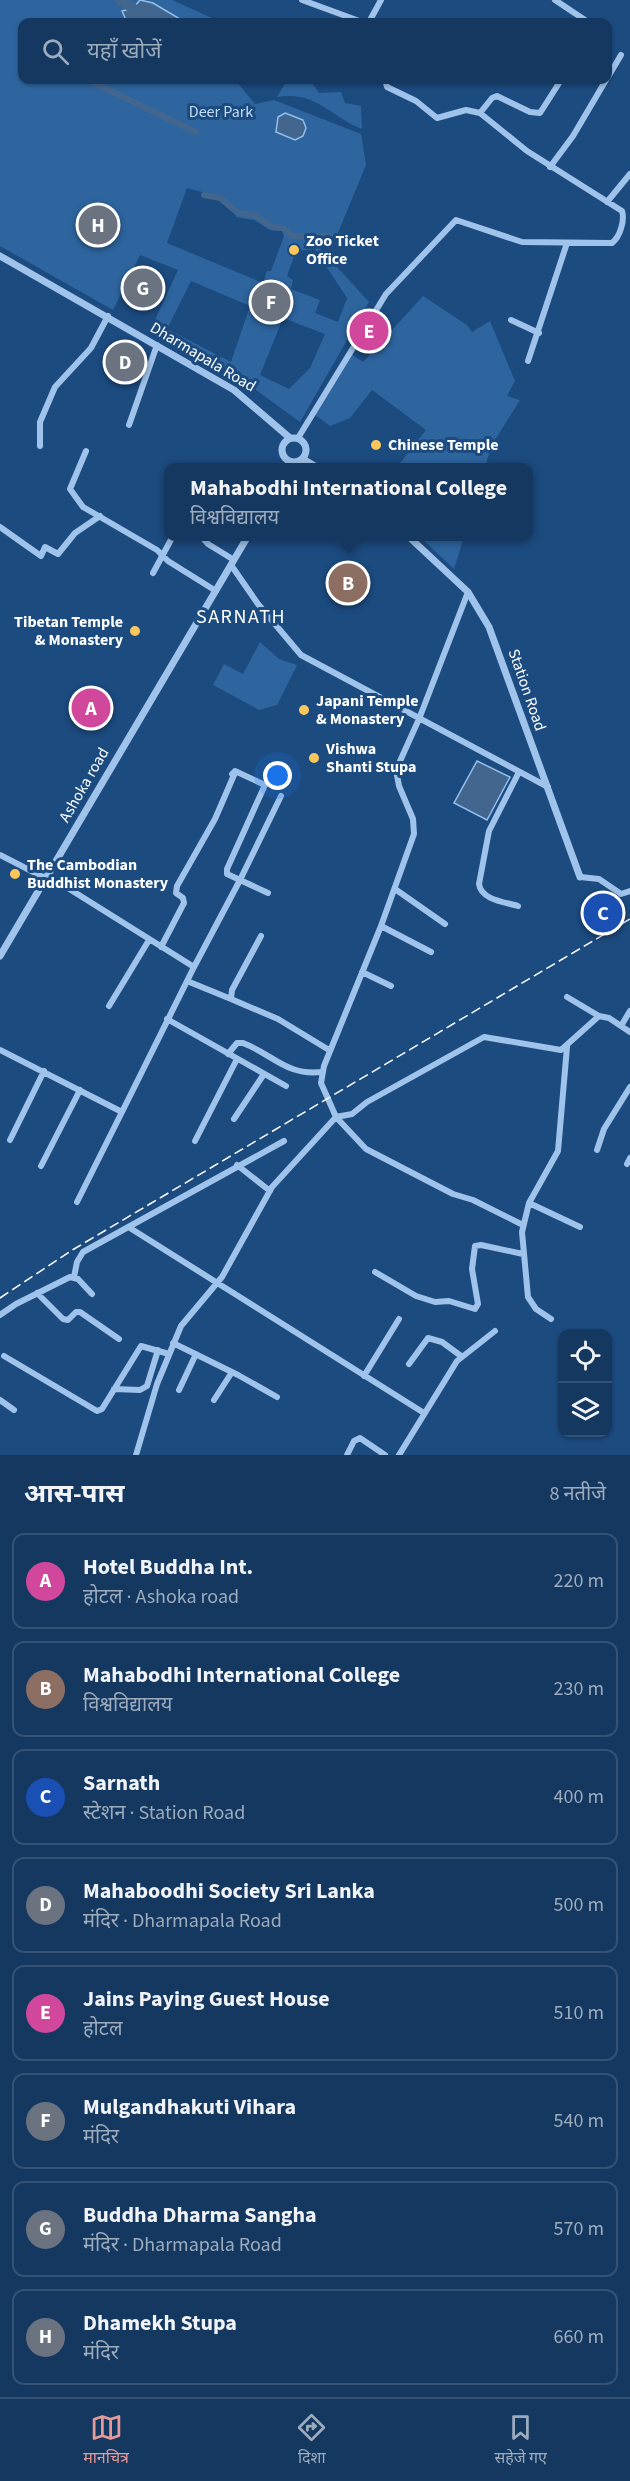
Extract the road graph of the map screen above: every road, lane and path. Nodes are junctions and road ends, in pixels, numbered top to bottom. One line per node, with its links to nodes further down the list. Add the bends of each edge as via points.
1 (302, 0): 4 (street)
2 (381, 0): 5 (street)
3 (555, 0): 6 (street)
4 (351, 18)
5 (371, 18)
6 (582, 18)
7 (621, 55): 8 (street)
8 (612, 70)
9 (386, 84): 12 (street, via 437,118 466,110)
10 (558, 84): 12 (street, via 540,113 497,96)
11 (604, 84): 13 (street)
12 (480, 113): 13 (street)
13 (550, 167): 15 (street)
14 (630, 174): 15 (street)
15 (607, 202): 16 (street)
16 (627, 213): 17 (street, via 612,243)
17 (567, 243): 21 (street); 25 (street, via 522,242 456,220 386,294)
18 (0, 256): 19 (street, Dharmapala Road)
19 (108, 316): 22 (street, Dharmapala Road); 26 (street, via 91,348 55,387 40,422)
20 (511, 320): 21 (street)
21 (538, 333): 23 (street)
22 (157, 345): 24 (street); 25 (street, Dharmapala Road, via 243,396)
23 (528, 361)
24 (129, 426)
25 (294, 438): 28 (street, via 306,447); 29 (street, via 284,443 282,451)
26 (40, 446)
27 (86, 451): 32 (street, via 70,489 83,507)
28 (303, 459): 30 (street); 31 (street)
29 (289, 463)
30 (294, 463)
31 (310, 463)
32 (100, 516): 33 (street, via 75,533 58,554 45,547 41,556); 38 (street)
33 (0, 527)
34 (171, 541): 38 (street)
35 (205, 541): 39 (street)
36 (246, 541): 39 (street, Ashoka road)
37 (412, 541): 42 (street, Station Road)
38 (163, 555): 40 (street); 41 (street)
39 (233, 563): 41 (street, Ashoka road); 43 (street, via 258,604 301,654)
40 (153, 573)
41 (216, 591): 48 (street, Ashoka road)
42 (468, 592): 43 (street); 45 (street, Station Road, via 496,643)
43 (419, 719): 44 (street); 51 (street, via 396,770 414,826)
44 (519, 772): 45 (street); 54 (street, via 488,835 479,884 485,895)
45 (548, 787): 49 (street, Station Road)
46 (281, 796): 50 (street)
47 (0, 855): 48 (street)
48 (46, 876): 58 (street); 61 (street, Ashoka road)
49 (580, 877): 52 (street, via 598,879 621,894)
50 (240, 880): 53 (street); 59 (street, via 228,875 227,869 265,785 235,771 215,819 177,886 176,893 184,903); 62 (street)
51 (394, 889): 55 (street); 56 (street)
52 (630, 891)
53 (268, 893)
54 (519, 906)
55 (445, 924)
56 (381, 926): 60 (street); 63 (street)
57 (261, 936): 67 (street)
58 (149, 940): 59 (street); 68 (street)
59 (161, 947): 62 (street)
60 (431, 952)
61 (0, 956)
62 (194, 967): 64 (street)
63 (362, 972): 65 (street); 76 (street)
64 (187, 981): 67 (street); 71 (street)
65 (391, 986)
66 (567, 997): 70 (street)
67 (231, 999): 76 (street, via 278,1019)
68 (109, 1006)
69 (630, 1011): 72 (street)
70 (598, 1016): 72 (street); 74 (street)
71 (167, 1019): 77 (street); 85 (street)
72 (621, 1026): 73 (street)
73 (630, 1032)
74 (567, 1047): 86 (street, via 555,1051 484,1037 352,1114); 96 (street, via 558,1151)
75 (0, 1050): 79 (street)
76 (329, 1050): 80 (street)
77 (228, 1054): 78 (street); 80 (street, via 237,1043 243,1043 290,1069)
78 (237, 1059): 81 (street); 89 (street)
79 (44, 1071): 84 (street); 88 (street)
80 (322, 1072): 86 (street, via 322,1088)
81 (264, 1074): 82 (street); 87 (street)
82 (285, 1086)
83 (630, 1087): 91 (street, via 604,1129)
84 (80, 1090): 85 (street); 92 (street)
85 (122, 1112): 95 (street)
86 (336, 1116): 94 (street); 97 (street, via 366,1149)
87 (234, 1119)
88 (10, 1140)
89 (195, 1141)
90 (284, 1141): 93 (street)
91 (597, 1150)
92 (41, 1166)
93 (237, 1166): 94 (street); 99 (street)
94 (270, 1191): 103 (street)
95 (77, 1203)
96 (529, 1203): 97 (street); 98 (street)
97 (523, 1225): 100 (street)
98 (580, 1227)
99 (130, 1228): 102 (street, via 83,1252 76,1262); 103 (street)
100 (523, 1254): 101 (street, via 475,1246 475,1309 416,1296); 108 (street, via 528,1297 536,1309)
101 (375, 1272)
102 (74, 1277): 104 (street); 105 (street)
103 (217, 1283): 111 (street, via 193,1310); 119 (street)
104 (37, 1293): 106 (street); 110 (street, via 63,1319 80,1312)
105 (92, 1294)
106 (0, 1315)
107 (399, 1319): 119 (street)
108 (551, 1319)
109 (495, 1331): 116 (street)
110 (118, 1339)
111 (173, 1343): 113 (street); 114 (street)
112 (158, 1350): 113 (street); 120 (street, via 143,1345 138,1348); 120 (street, via 147,1386 140,1390)
113 (169, 1354): 127 (street)
114 (196, 1354): 118 (street); 121 (street)
115 (4, 1356): 120 (street, via 94,1410 102,1409)
116 (461, 1356): 117 (street, via 442,1342 428,1338); 126 (street)
117 (409, 1364)
118 (232, 1372): 122 (street); 124 (street)
119 (364, 1376): 126 (street)
120 (114, 1389)
121 (179, 1390)
122 (277, 1397)
123 (0, 1400): 125 (street)
124 (214, 1400)
125 (14, 1410)
126 (424, 1413): 130 (street)
127 (136, 1455)
128 (347, 1455): 129 (street, via 356,1438)
129 (385, 1455)
130 (399, 1455)

